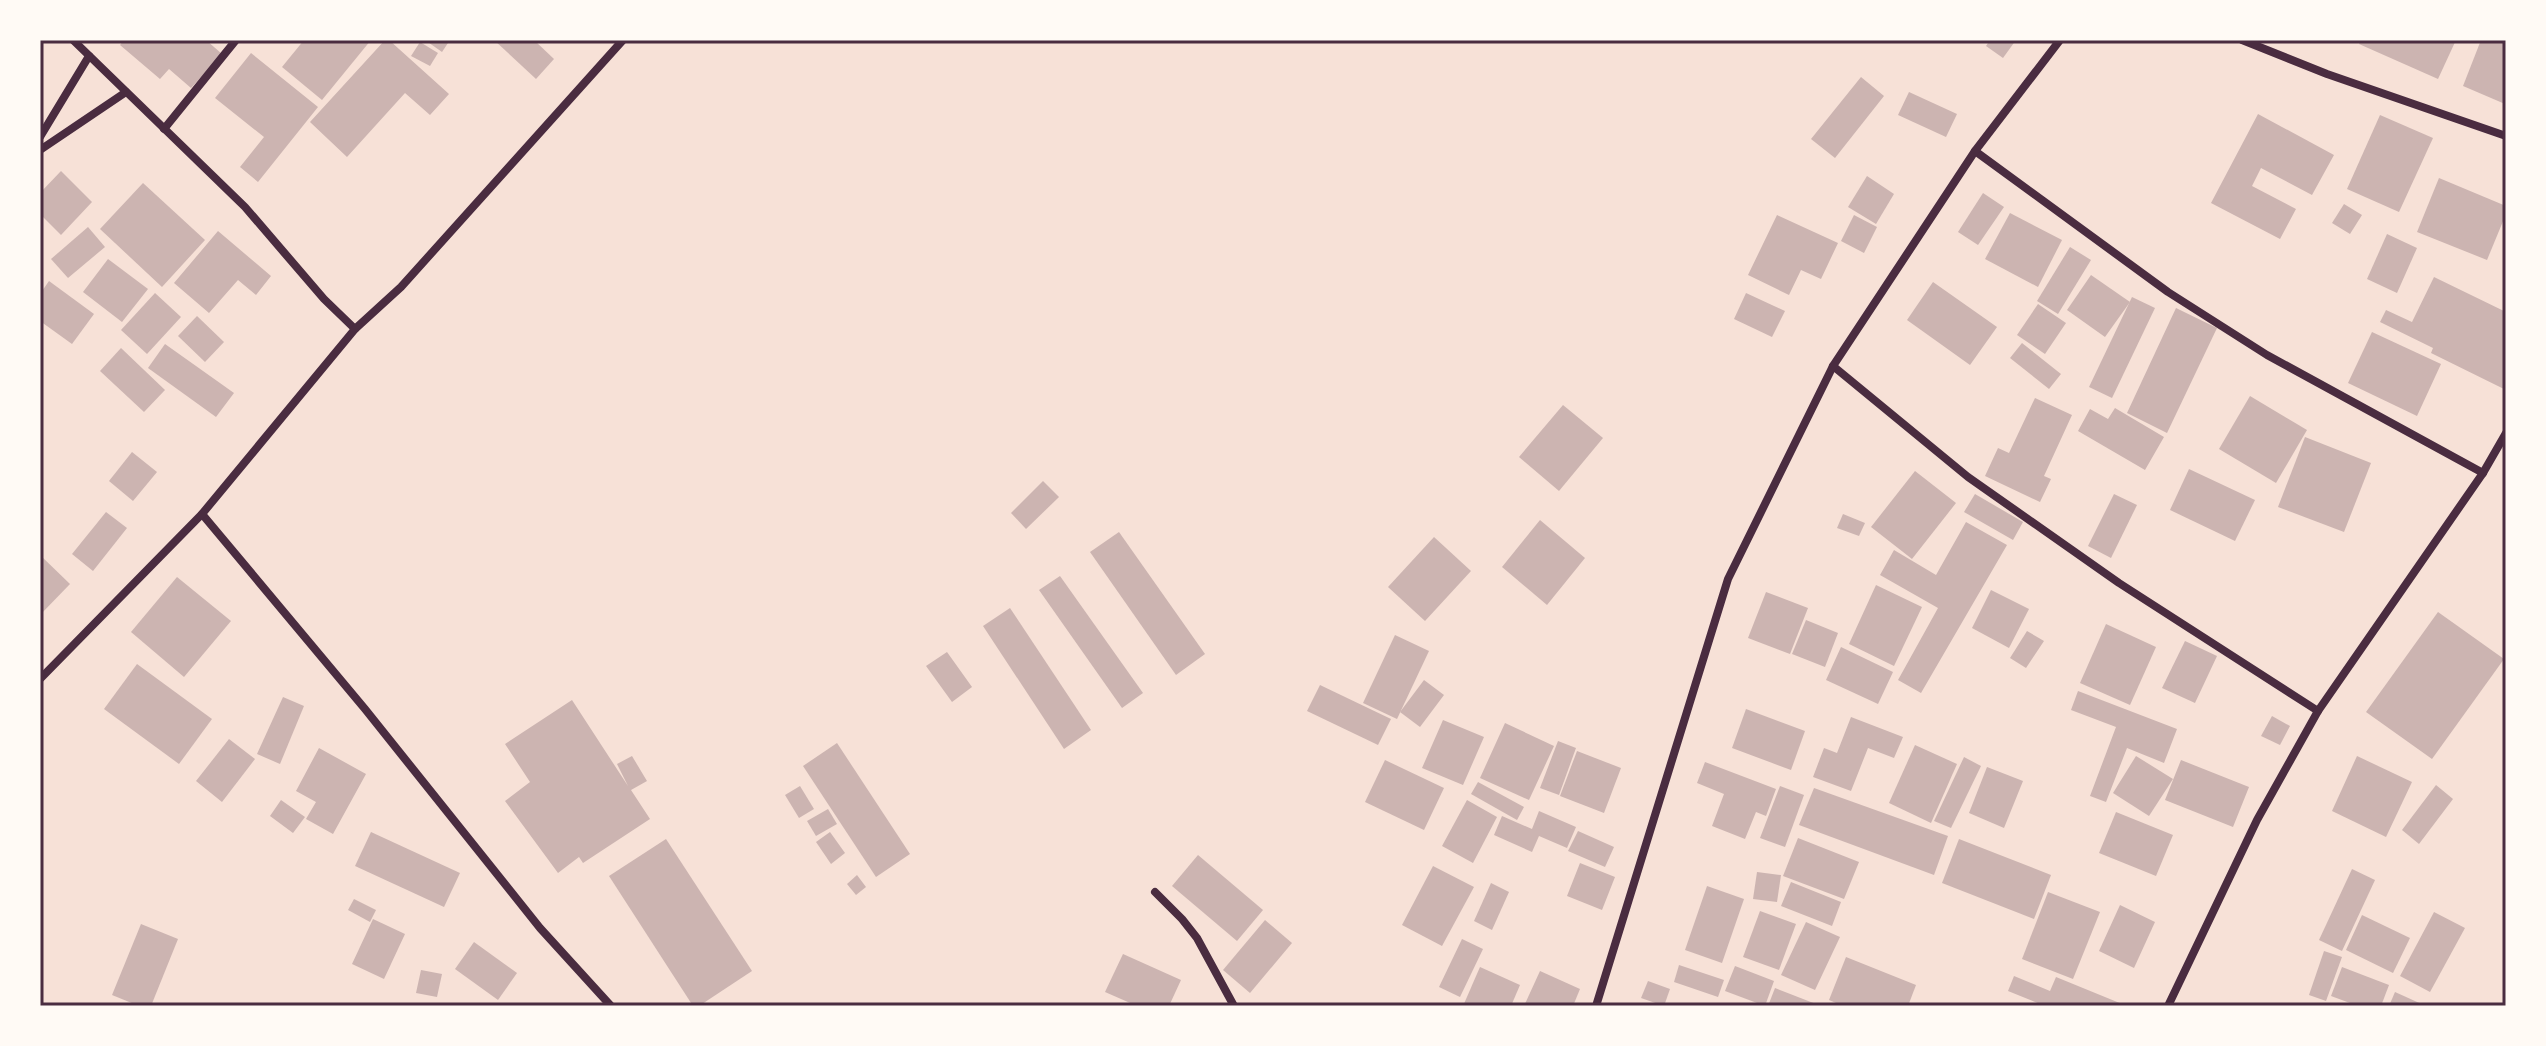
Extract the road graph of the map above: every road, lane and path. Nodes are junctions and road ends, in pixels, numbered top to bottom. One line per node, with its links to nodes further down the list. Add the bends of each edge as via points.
1 (73, 40): 6 (street)
2 (236, 40): 8 (street)
3 (623, 40): 13 (street, via 401,287)
4 (2060, 40): 12 (street)
5 (2242, 40): 9 (street)
6 (89, 56): 7 (street); 10 (street)
7 (126, 92): 8 (street); 11 (street)
8 (164, 129): 13 (street, via 245,207)
9 (2506, 136)
10 (40, 137)
11 (40, 150)
12 (1975, 151): 14 (street); 16 (street, via 2168,292 2254,347)
13 (355, 329): 17 (street)
14 (1833, 366): 19 (street, via 1968,477 2119,583); 23 (street, via 1728,579)
15 (2506, 433): 16 (street)
16 (2483, 473): 19 (street)
17 (202, 514): 18 (street); 21 (street, via 540,928)
18 (40, 679)
19 (2318, 711): 24 (street, via 2257,820)
20 (1155, 892): 22 (street, via 1197,938)
21 (611, 1006)
22 (1234, 1006)
23 (1596, 1006)
24 (2168, 1006)

